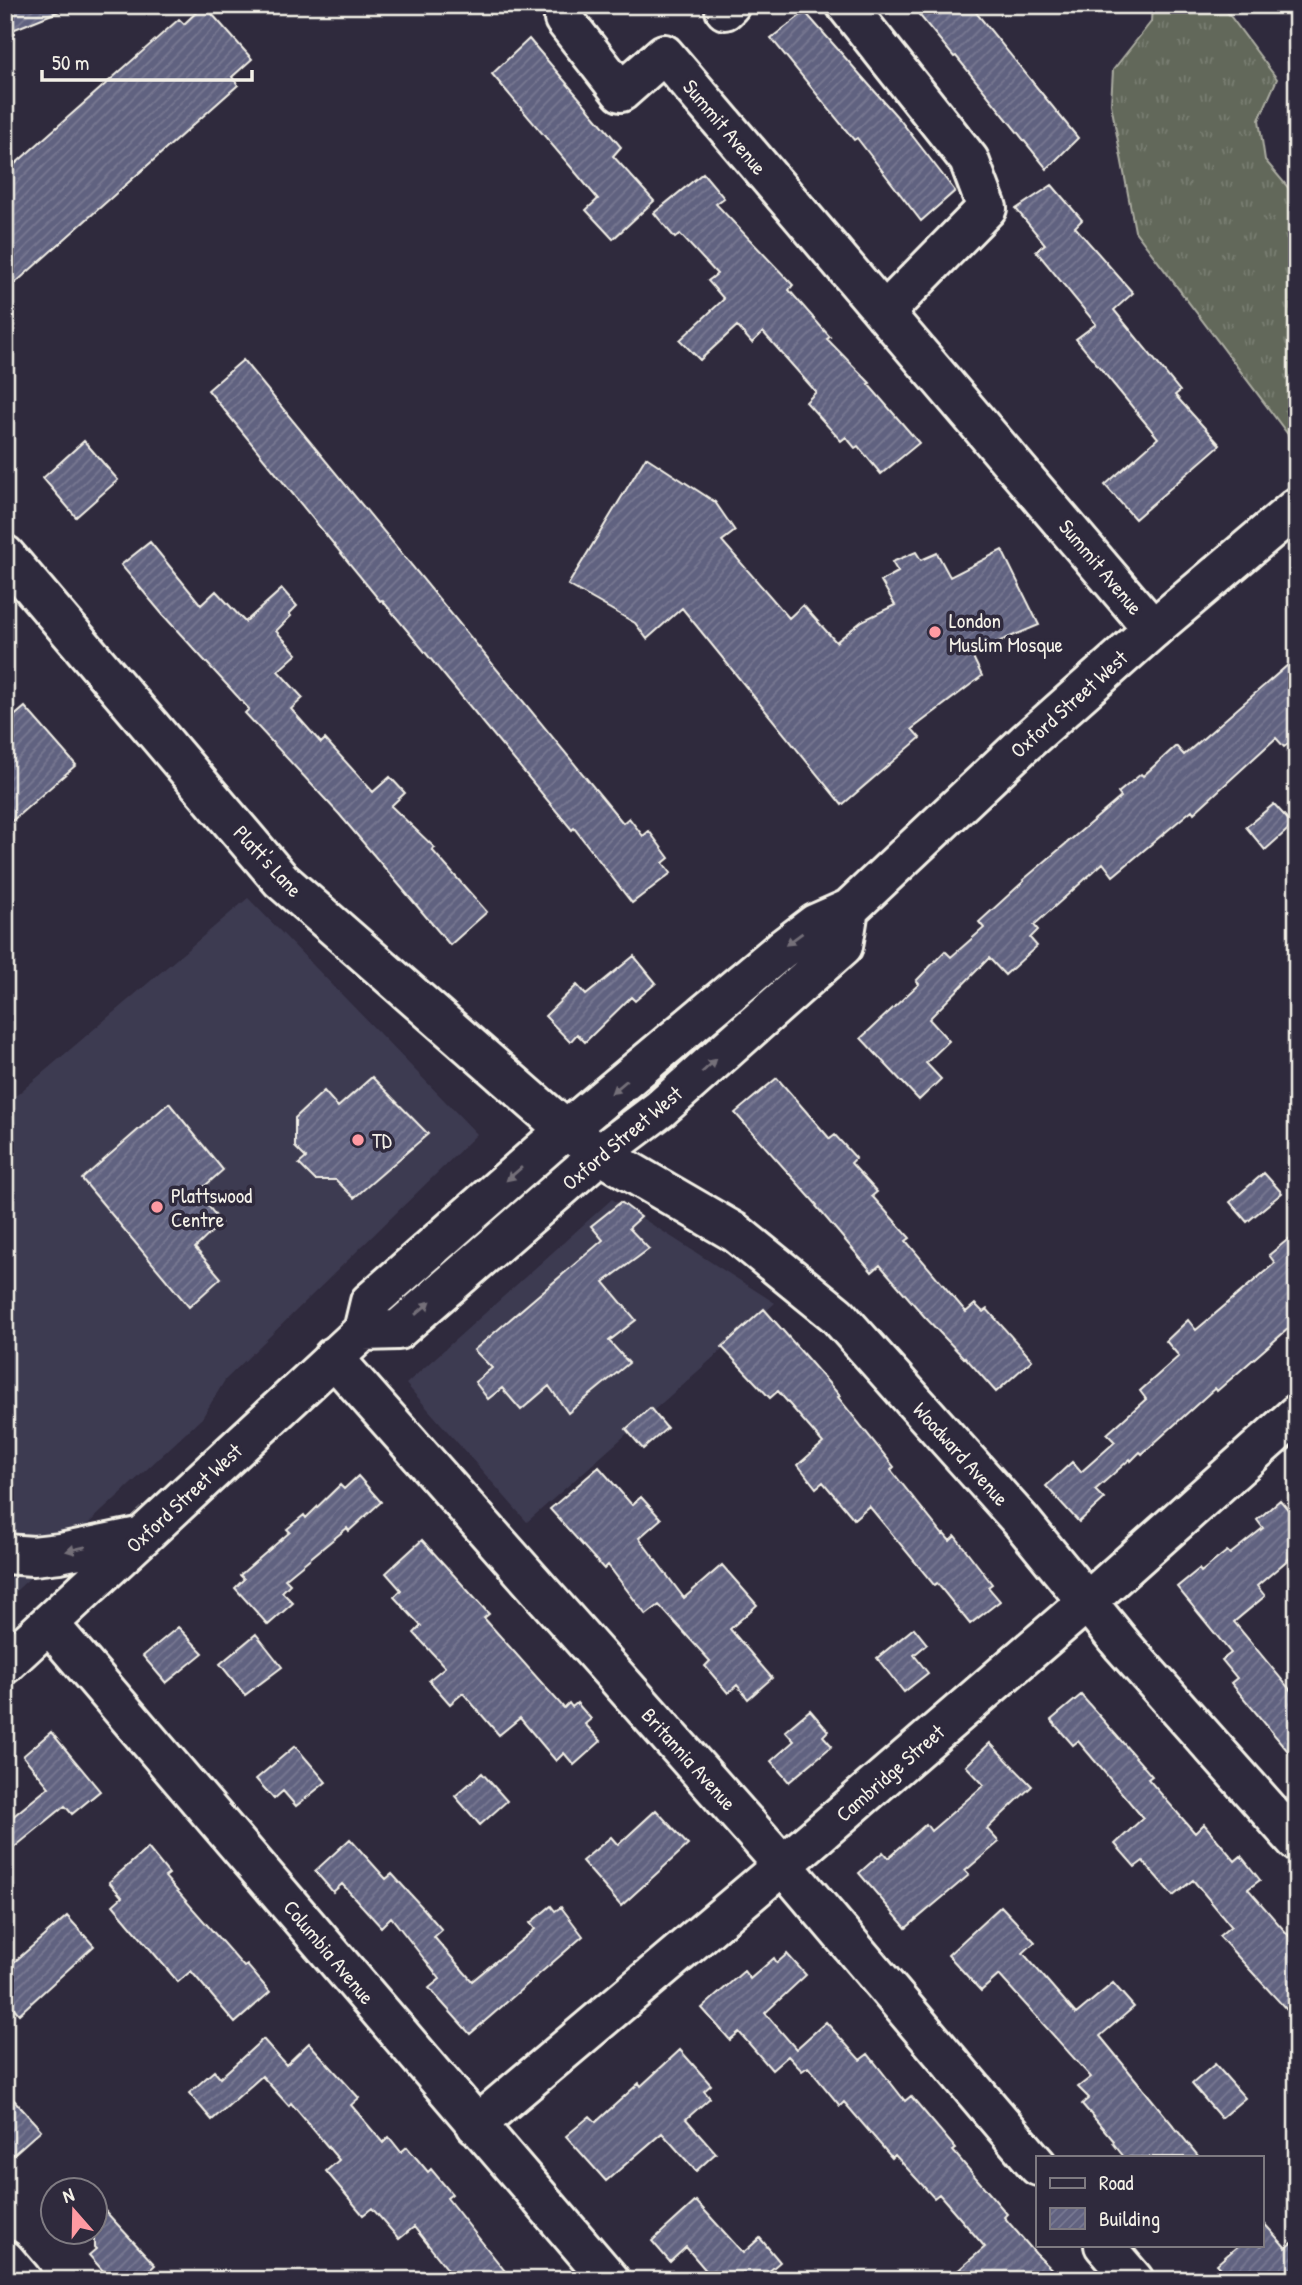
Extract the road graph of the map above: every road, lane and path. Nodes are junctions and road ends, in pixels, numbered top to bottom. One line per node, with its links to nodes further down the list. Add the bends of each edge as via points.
1 (846, 5): 3 (street, via 969,160 987,208)
2 (564, 19): 3 (street, Summit Avenue, via 621,92 664,54)
3 (884, 313): 6 (street, Summit Avenue)
4 (1297, 507): 6 (street, Oxford Street West)
5 (5, 555): 8 (street, Platt's Lane, via 281,880)
6 (1153, 629): 7 (street, Oxford Street West)
7 (849, 909): 8 (street, Oxford Street West, one-way to 8, via 815,924 782,949); 9 (street, Oxford Street West, one-way to 7, via 660,1109 843,946)
8 (566, 1130): 9 (street, Woodward Avenue); 10 (street, Oxford Street West, one-way to 10, via 370,1302)
9 (600, 1154): 10 (street, Oxford Street West, one-way to 9, via 398,1330); 15 (street, Woodward Avenue, via 736,1233 837,1315)
10 (363, 1331): 11 (street, Oxford Street West)
11 (333, 1357): 13 (street, Oxford Street West); 19 (street, Britannia Avenue)
12 (1297, 1413): 15 (street, Cambridge Street)
13 (143, 1536): 14 (street, one-way to 14, via 60,1553); 16 (street, Oxford Street West)
14 (5, 1554)
15 (1088, 1601): 18 (street, Woodward Avenue); 19 (street, Cambridge Street)
16 (49, 1623): 17 (street, Oxford Street West); 20 (street, Columbia Avenue)
17 (5, 1664)
18 (1297, 1842)
19 (783, 1865): 20 (street, Cambridge Street); 21 (street, Britannia Avenue)
20 (476, 2125): 25 (street, Columbia Avenue)
21 (1036, 2164)
22 (1105, 2246): 26 (street)
23 (5, 2260): 24 (street)
24 (22, 2280)
25 (610, 2280)
26 (1134, 2280)

